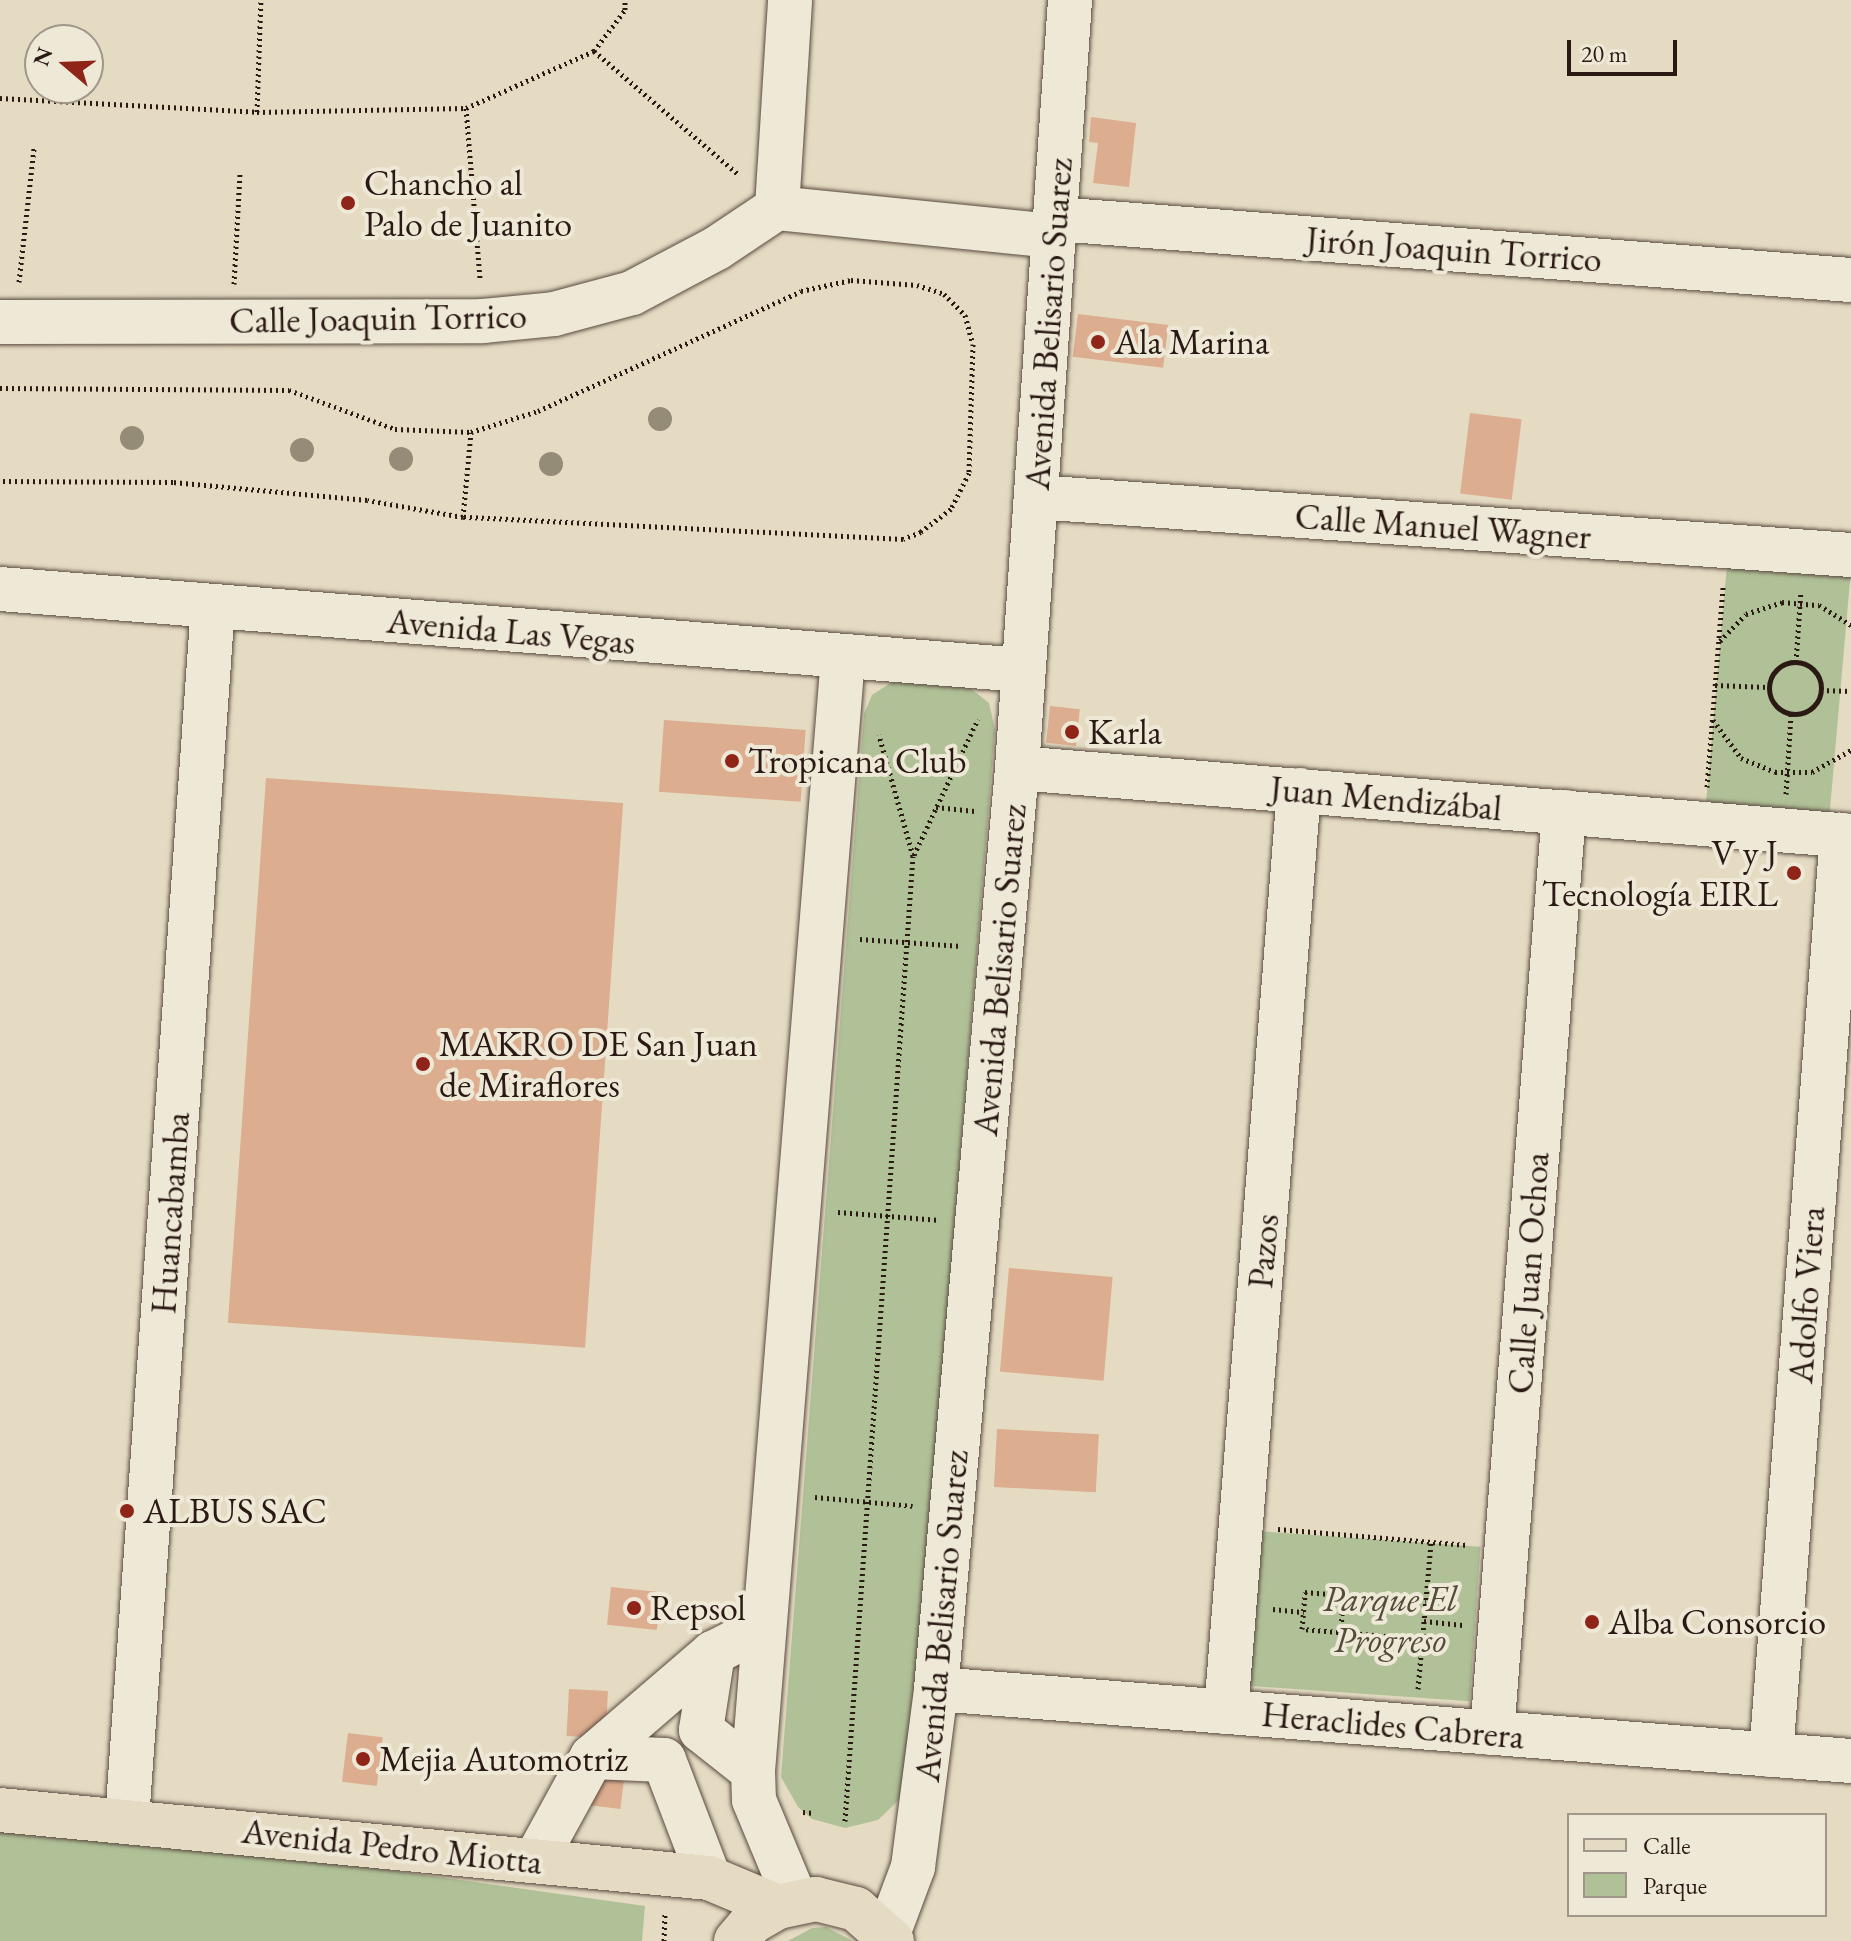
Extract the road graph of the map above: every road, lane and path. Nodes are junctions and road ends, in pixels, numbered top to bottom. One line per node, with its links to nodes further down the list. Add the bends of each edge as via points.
1 (261, 0): 8 (path)
2 (625, 0): 5 (path, via 625,10)
3 (790, 0): 11 (street)
4 (1070, 0): 12 (street, Avenida Belisario Suarez)
5 (594, 51): 7 (path); 11 (path)
6 (0, 98): 8 (path)
7 (466, 108): 8 (path); 14 (path)
8 (257, 112)
9 (34, 148): 15 (path)
10 (240, 173): 16 (path)
11 (777, 208): 12 (street, Jirón Joaquin Torrico); 14 (street, Calle Joaquin Torrico, via 717,248 632,293 554,314)
12 (1056, 227): 13 (street, Jirón Joaquin Torrico); 20 (street, Avenida Belisario Suarez)
13 (1851, 280)
14 (483, 321): 16 (street, Calle Joaquin Torrico)
15 (8, 322): 16 (street, Calle Joaquin Torrico)
16 (232, 322)
17 (0, 388): 18 (path, via 289,390 395,429)
18 (471, 432): 21 (path); 21 (path, via 511,423 826,283 877,280 931,288 955,303 971,329 969,473 951,509 921,532 884,541)
19 (0, 481): 21 (path, via 102,480 271,489)
20 (1036, 497): 22 (street, Calle Manuel Wagner); 32 (street, Avenida Belisario Suarez)
21 (463, 517)
22 (1726, 546): 23 (street, Calle Manuel Wagner); 29 (path)
23 (1804, 552): 24 (street, Calle Manuel Wagner); 26 (path)
24 (1851, 555)
25 (0, 589): 27 (street, Avenida Las Vegas)
26 (1800, 601): 28 (path, via 1835,613); 29 (path, via 1746,614); 31 (path)
27 (213, 606): 30 (street, Avenida Las Vegas); 86 (street, Huancabamba)
28 (1851, 625)
29 (1718, 644): 33 (path)
30 (843, 658): 32 (street, Avenida Las Vegas); 38 (street)
31 (1796, 662): 34 (path, via 1778,668); 35 (path, via 1813,669)
32 (1023, 670): 42 (street, Avenida Belisario Suarez)
33 (1715, 685): 34 (path); 39 (path)
34 (1768, 687): 37 (path, via 1776,707)
35 (1821, 690): 36 (path); 37 (path, via 1810,710)
36 (1851, 691)
37 (1791, 714): 43 (path)
38 (837, 718): 49 (path, via 868,721 878,734); 68 (street)
39 (1712, 719): 43 (path, via 1741,758); 46 (path)
40 (987, 729): 49 (path, via 983,707)
41 (1851, 750): 43 (path, via 1821,769)
42 (1017, 768): 44 (street, Juan Mendizábal); 72 (street, Avenida Belisario Suarez)
43 (1787, 773): 47 (path)
44 (1299, 790): 45 (street, Juan Mendizábal); 59 (street, Pazos)
45 (1564, 812): 46 (street, Juan Mendizábal); 61 (street, Calle Juan Ochoa)
46 (1704, 824): 47 (street, Juan Mendizábal)
47 (1783, 830): 48 (street, Juan Mendizábal)
48 (1847, 835): 77 (street, Adolfo Viera)
49 (913, 856): 51 (path)
50 (851, 938): 51 (path)
51 (907, 942): 52 (path); 54 (path)
52 (971, 947)
53 (829, 1212): 54 (path)
54 (888, 1216): 55 (path); 57 (path)
55 (950, 1220)
56 (806, 1496): 57 (path)
57 (868, 1501): 58 (path); 88 (path)
58 (927, 1507)
59 (1241, 1527): 60 (path); 74 (street, Pazos)
60 (1431, 1542): 61 (path); 63 (path)
61 (1506, 1548): 76 (street, Calle Juan Ochoa)
62 (1343, 1595): 63 (path); 65 (path, via 1305,1592); 69 (path)
63 (1426, 1602): 66 (path)
64 (1267, 1609): 65 (path)
65 (1304, 1612): 69 (path, via 1302,1629)
66 (1424, 1621): 67 (path); 70 (path)
67 (1471, 1625)
68 (762, 1628): 71 (street); 81 (street)
69 (1341, 1633): 70 (path)
70 (1422, 1639): 73 (path)
71 (713, 1653): 75 (street); 78 (street)
72 (936, 1689): 74 (street, Heraclides Cabrera); 92 (street, Avenida Belisario Suarez, via 913,1867)
73 (1417, 1698)
74 (1226, 1712): 76 (street, Heraclides Cabrera)
75 (701, 1730): 79 (street); 81 (street)
76 (1492, 1733): 77 (street, Heraclides Cabrera)
77 (1771, 1755): 80 (street, Heraclides Cabrera)
78 (592, 1757): 79 (street); 89 (street)
79 (664, 1760): 90 (street)
80 (1851, 1761)
81 (753, 1771): 91 (street, via 754,1800)
82 (801, 1803): 84 (path)
83 (0, 1810): 86 (main road, Avenida Pedro Miotta)
84 (822, 1816)
85 (860, 1819): 88 (path)
86 (127, 1820): 89 (main road, Avenida Pedro Miotta)
87 (838, 1820): 88 (path)
88 (845, 1821)
89 (535, 1861): 90 (main road, Avenida Pedro Miotta)
90 (709, 1878): 91 (main road, Avenida Pedro Miotta)
91 (787, 1904): 92 (main road, via 837,1902 873,1920); 93 (main road, via 752,1922)
92 (890, 1938)
93 (736, 1941)

